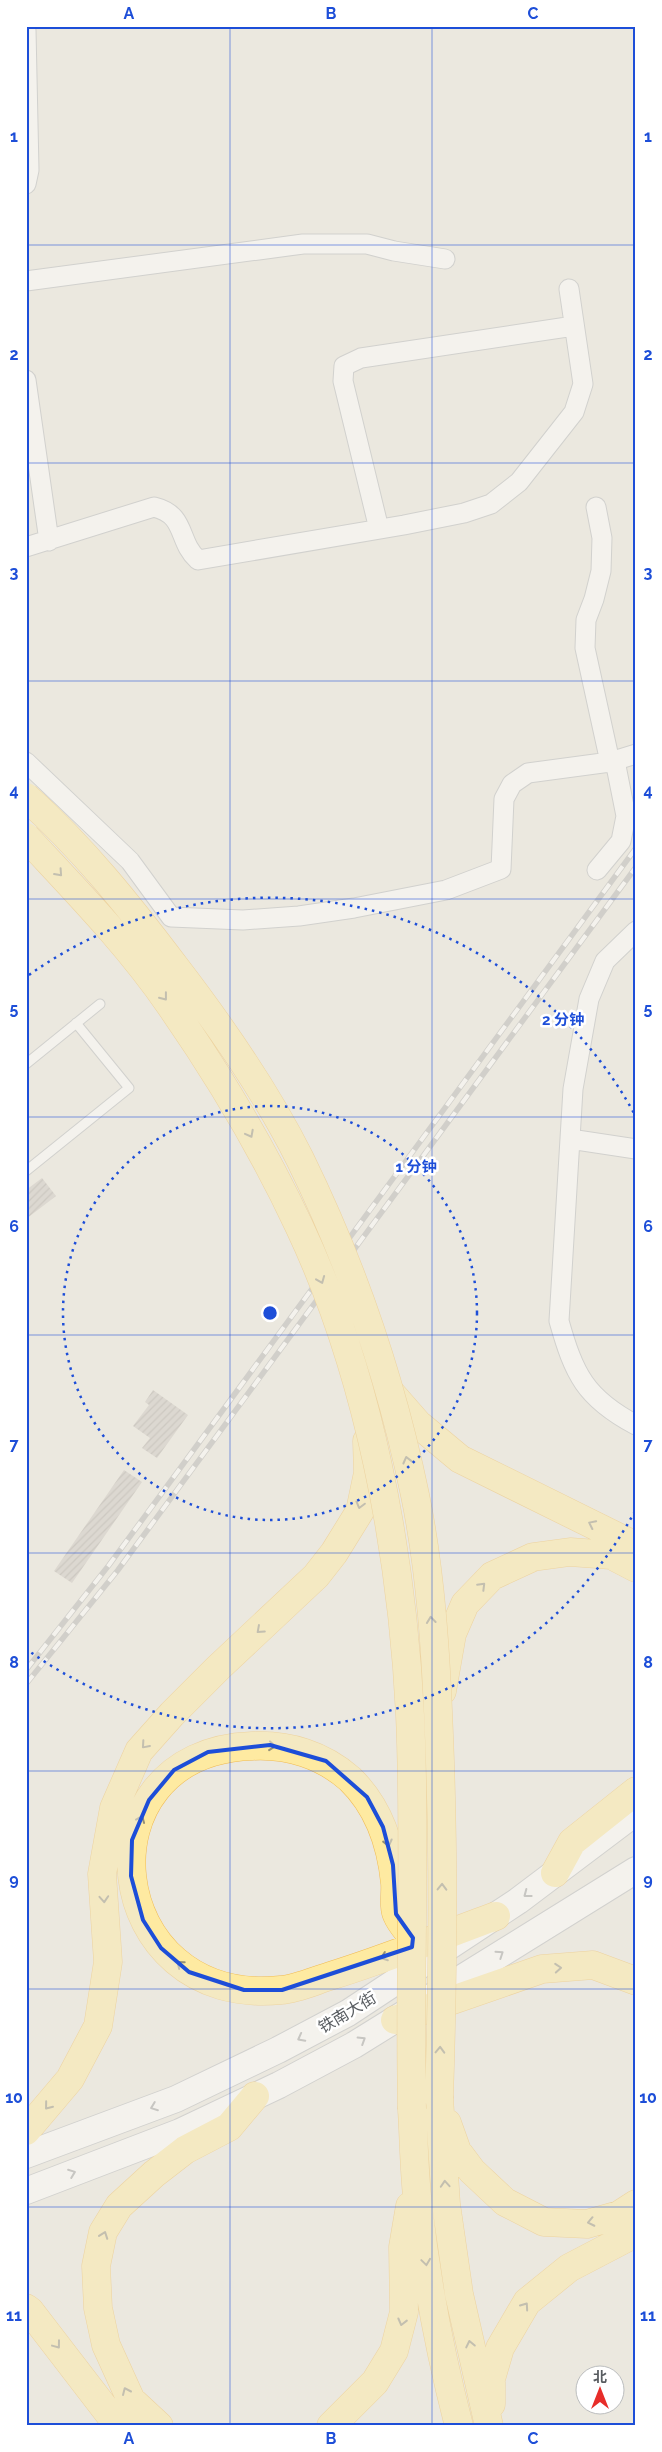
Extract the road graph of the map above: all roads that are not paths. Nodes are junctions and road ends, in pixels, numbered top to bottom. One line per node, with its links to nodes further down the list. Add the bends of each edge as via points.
1 (26, 30): 2 (street, via 29,170)
2 (26, 184)
3 (445, 258): 4 (street, via 367,244 303,244)
4 (26, 281)
5 (569, 289): 6 (street)
6 (574, 326): 9 (street, via 583,384 574,412 519,482 492,504 464,513); 9 (street, via 361,358 344,366 343,381)
7 (26, 380): 10 (street)
8 (596, 507): 14 (street, via 602,538 600,571 586,620 585,648)
9 (379, 529): 10 (street, via 198,560 189,552 178,522 167,510 154,507)
10 (49, 541): 11 (street)
11 (26, 548)
12 (636, 754): 14 (street)
13 (26, 762): 14 (street, via 130,861 171,917 243,920 299,916 410,898 446,890 501,869 504,799 512,784 528,773)
14 (613, 762): 17 (street, via 626,816 621,841)
15 (26, 797): 25 (main road, bridge, via 114,886 209,1010 251,1073 299,1156 322,1206 359,1299)
16 (26, 837): 26 (main road, one-way to 26, bridge, via 140,966 169,1004 238,1112 299,1226 334,1313)
17 (597, 870)
18 (636, 931): 22 (street, via 605,961 588,999 573,1089)
19 (100, 1004): 20 (lane)
20 (76, 1023): 21 (lane); 24 (lane, via 129,1088)
21 (26, 1064)
22 (570, 1139): 23 (street); 27 (street, via 559,1320 568,1354 587,1389 611,1412)
23 (636, 1149)
24 (26, 1171)
25 (390, 1392): 28 (main road, one-way to 25, via 460,1459 418,1424); 30 (main road, one-way to 25, bridge, via 425,1556 415,1496)
26 (366, 1422): 36 (main road, bridge, via 385,1495 396,1556 410,1714); 41 (main road, one-way to 41, via 368,1472 360,1511 334,1552 298,1595 172,1714 135,1760 114,1808 102,1874 108,1962 98,2026 70,2079)
27 (636, 1425)
28 (636, 1546)
29 (636, 1568): 30 (main road, one-way to 29, bridge, via 452,1634 464,1604 492,1576 533,1557 570,1552 611,1555)
30 (438, 1712): 40 (main road, one-way to 30, bridge, via 442,1813)
31 (636, 1791): 34 (main road, via 572,1842)
32 (636, 1812): 34 (main road, 铁南大街)
33 (636, 1870): 38 (main road, 铁南大街, one-way to 33)
34 (555, 1873): 35 (main road, 铁南大街, one-way to 35)
35 (496, 1916): 36 (main road, one-way to 36, via 352,1969 282,1990 244,1990 223,1986 189,1972 160,1948 143,1920 131,1876 132,1840 149,1800 174,1770 208,1752 270,1745 301,1751 326,1761 367,1797 383,1827 393,1865 396,1914); 42 (main road, 铁南大街, one-way to 42, via 348,2013 278,2050 176,2099)
36 (413, 1938): 43 (main road, bridge, via 412,2109)
37 (636, 1981): 38 (main road, one-way to 37, via 542,1968 593,1965)
38 (395, 2020): 39 (main road, 铁南大街, one-way to 38)
39 (255, 2096): 44 (main road, 铁南大街, one-way to 39, via 180,2132); 49 (main road, one-way to 39, via 131,2400 106,2345 98,2308 96,2266 103,2232 120,2206 154,2174 185,2150 229,2127)
40 (439, 2098): 45 (main road, one-way to 40, via 619,2215 587,2224 544,2222 505,2202 472,2171 457,2151); 52 (main road, one-way to 40, via 459,2294 446,2204)
41 (26, 2131)
42 (26, 2155)
43 (416, 2170): 50 (main road, one-way to 50, via 403,2247 404,2312 394,2351 374,2382); 51 (main road, one-way to 51, via 430,2296)
44 (26, 2191)
45 (636, 2204)
46 (636, 2233): 52 (main road, one-way to 46, via 491,2379 500,2348 526,2302 569,2268)
47 (26, 2308): 48 (main road, one-way to 48, via 113,2419)
48 (123, 2426)
49 (159, 2426)
50 (331, 2426)
51 (460, 2426)
52 (490, 2426)

